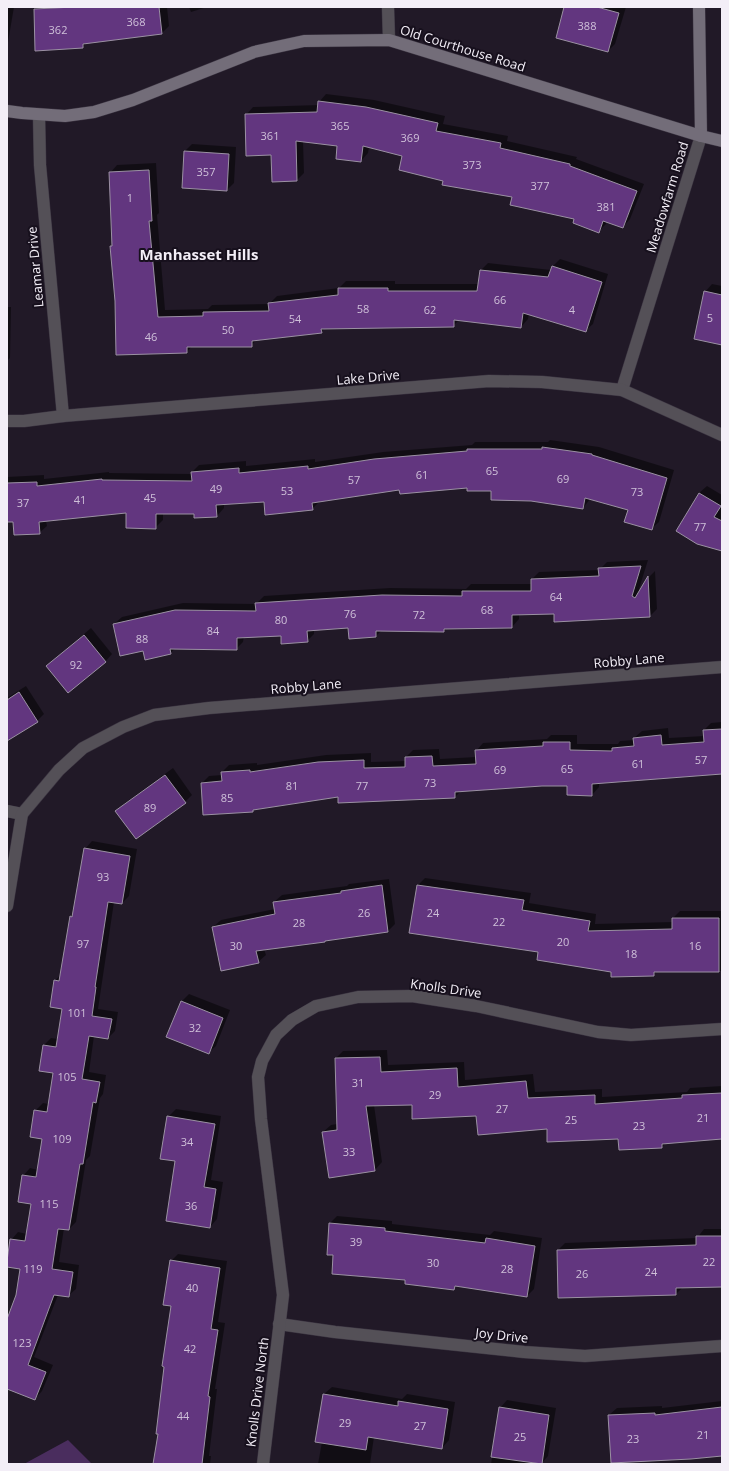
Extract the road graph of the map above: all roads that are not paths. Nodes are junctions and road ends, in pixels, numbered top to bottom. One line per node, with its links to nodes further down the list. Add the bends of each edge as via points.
1 (388, 7): 3 (street)
2 (699, 7): 6 (street, Meadowfarm Road)
3 (389, 40): 5 (street, Old Courthouse Road, via 304,41 254,52 133,100 94,112 65,116); 6 (street, Old Courthouse Road)
4 (7, 111): 5 (street, Old Courthouse Road)
5 (39, 114): 9 (street, Leamar Drive, via 40,165)
6 (701, 136): 7 (street, Old Courthouse Road); 8 (street, Meadowfarm Road)
7 (722, 142)
8 (622, 390): 9 (street, Lake Drive, via 542,382 489,382); 11 (street, Lake Drive)
9 (63, 416): 10 (street, Lake Drive)
10 (7, 421)
11 (722, 435)
12 (722, 666): 14 (street, Robby Lane, via 209,708 154,716 123,726 83,748 59,770)
13 (7, 811): 14 (street)
14 (22, 814): 15 (street)
15 (7, 906)
16 (722, 1029): 17 (street, Knolls Drive, via 630,1035 598,1032 476,1006 412,996 358,997 316,1006 292,1020 276,1035 262,1061 258,1077 283,1295)
17 (279, 1324): 18 (street, Joy Drive, via 516,1351 585,1356); 19 (street, Knolls Drive North)
18 (722, 1346)
19 (262, 1464)

